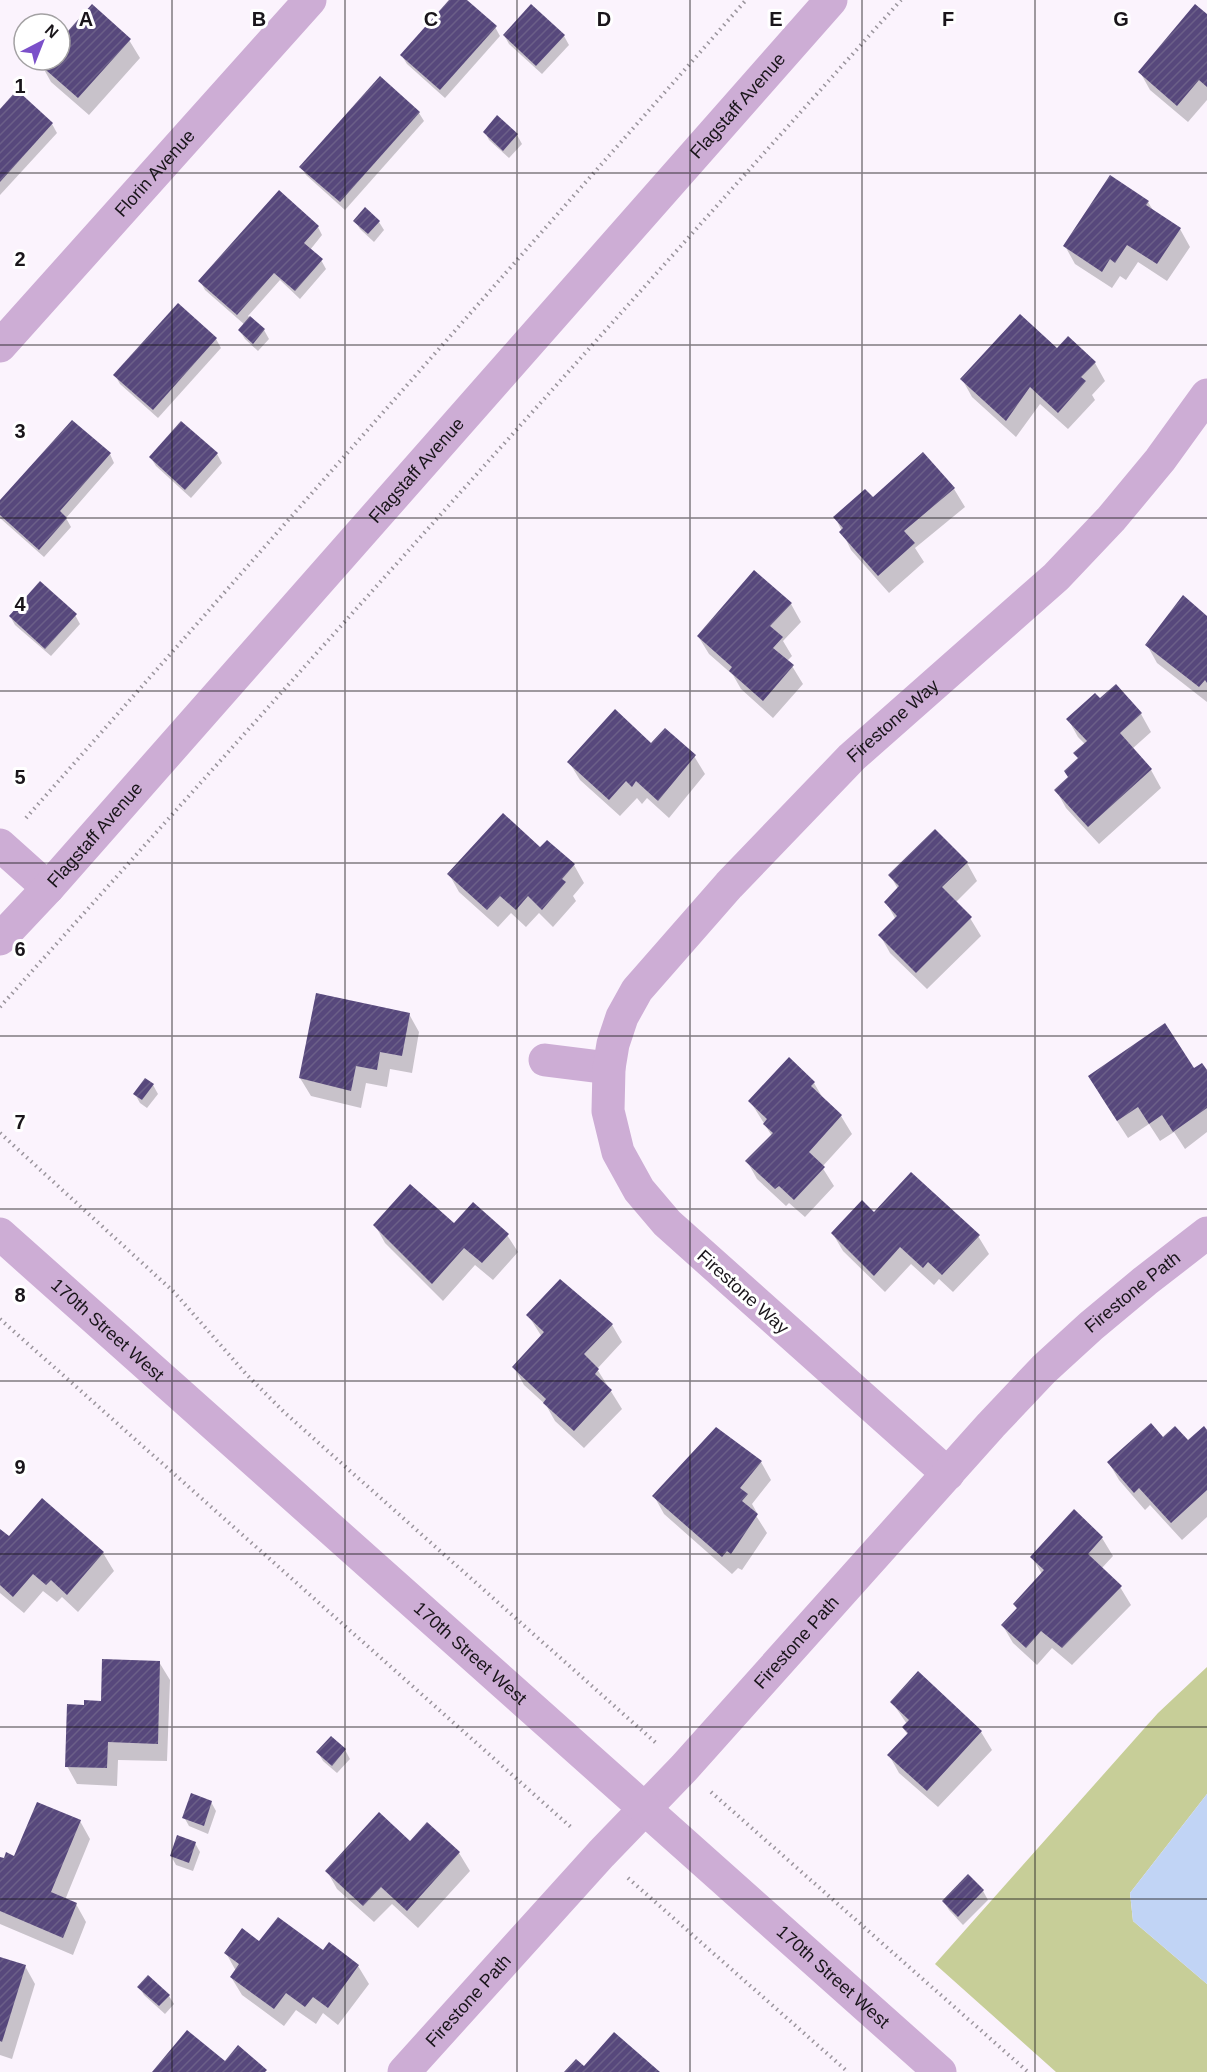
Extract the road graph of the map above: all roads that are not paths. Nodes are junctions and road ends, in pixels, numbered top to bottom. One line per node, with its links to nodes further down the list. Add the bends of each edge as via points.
1 (310, 0): 3 (street, Florin Avenue)
2 (831, 0): 6 (street, Flagstaff Avenue)
3 (0, 346)
4 (1207, 394): 9 (street, Firestone Way, via 1160,460 1056,577 852,757 659,963 622,1017)
5 (1, 845): 6 (street)
6 (48, 888): 7 (street, Flagstaff Avenue)
7 (0, 939)
8 (545, 1060): 9 (street)
9 (609, 1068): 12 (street, Firestone Way, via 608,1111 618,1152 639,1190 666,1223)
10 (1207, 1233): 12 (street, Firestone Path, via 1044,1369)
11 (0, 1234): 13 (street, 170th Street West)
12 (948, 1474): 13 (street, Firestone Path)
13 (644, 1808): 14 (street, Firestone Path); 15 (street, 170th Street West)
14 (404, 2072)
15 (940, 2072)

